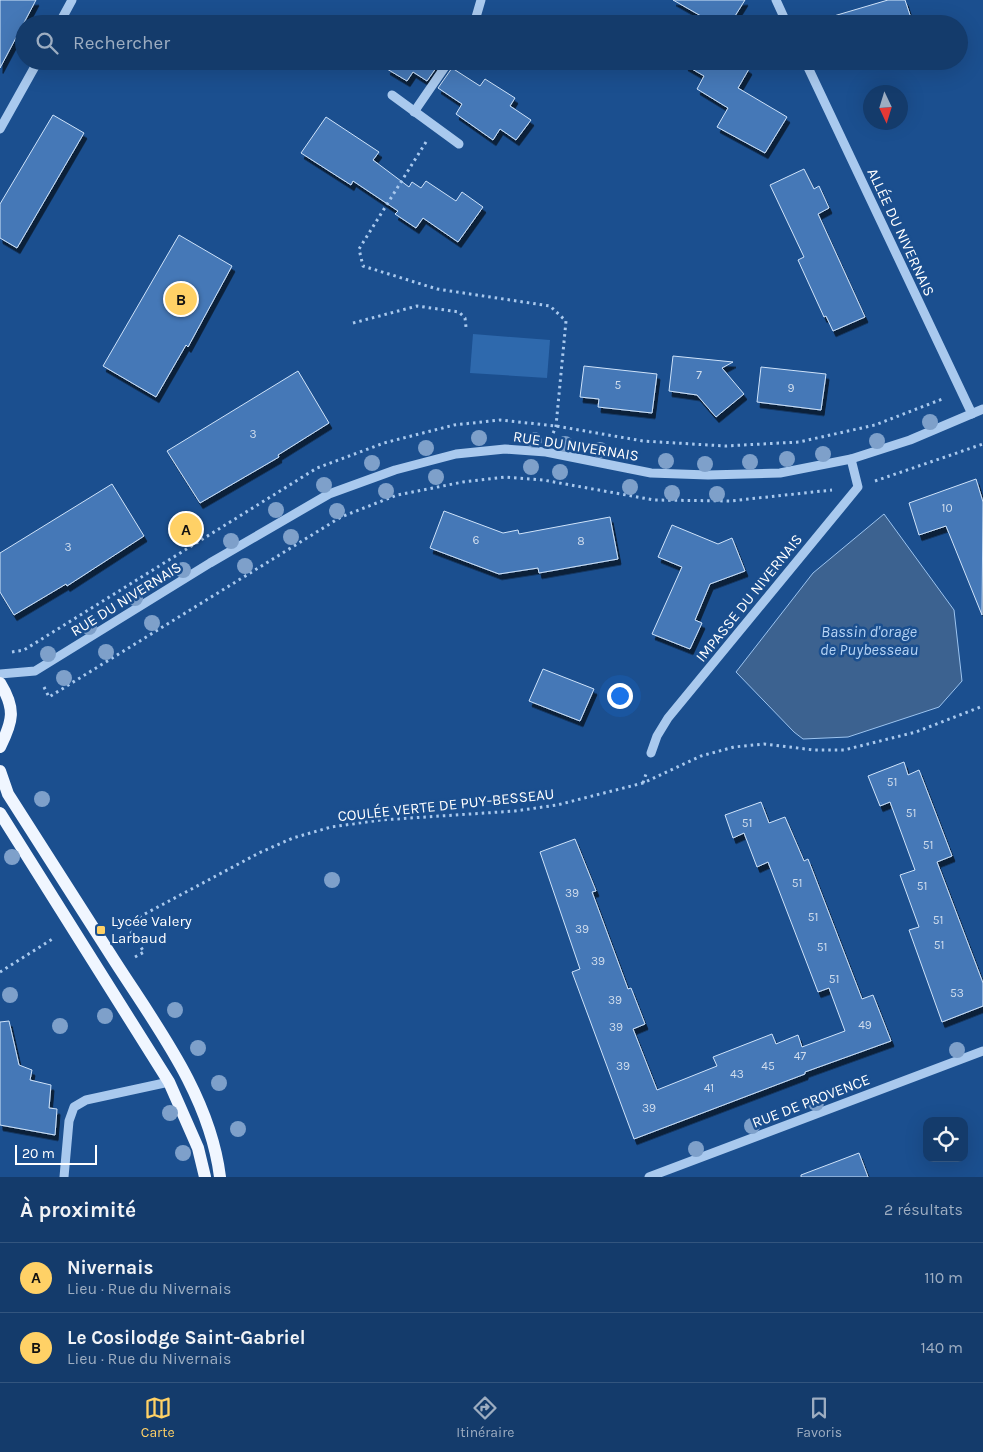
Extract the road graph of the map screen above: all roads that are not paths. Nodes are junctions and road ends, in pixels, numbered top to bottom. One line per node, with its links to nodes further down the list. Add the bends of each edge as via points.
1 (72, 0): 4 (street)
2 (481, 0): 5 (street)
3 (776, 0): 6 (street)
4 (64, 15)
5 (477, 15)
6 (783, 15)
7 (33, 70): 12 (street)
8 (443, 70): 11 (street)
9 (809, 70): 15 (street, ALLÉE DU NIVERNAIS)
10 (392, 95): 11 (street)
11 (414, 112): 13 (street)
12 (0, 129)
13 (459, 144)
14 (983, 409): 15 (street, RUE DU NIVERNAIS)
15 (972, 414): 16 (street, RUE DU NIVERNAIS)
16 (851, 460): 17 (street, RUE DU NIVERNAIS, via 780,473 708,474 651,472 546,452 505,449 456,454 395,470 329,494 35,671); 20 (street, IMPASSE DU NIVERNAIS, via 858,487 668,718 657,736)
17 (0, 674)
18 (0, 683): 19 (main road, via 9,697 11,725)
19 (0, 747)
20 (652, 753)
21 (0, 771): 27 (main road, via 8,794 166,1040 196,1095 213,1138)
22 (0, 813): 24 (main road)
23 (983, 1051): 28 (street, RUE DE PROVENCE)
24 (169, 1082): 25 (street, via 86,1100 74,1107 69,1120); 26 (main road, via 191,1131)
25 (64, 1177)
26 (205, 1177)
27 (220, 1177)
28 (649, 1177)

